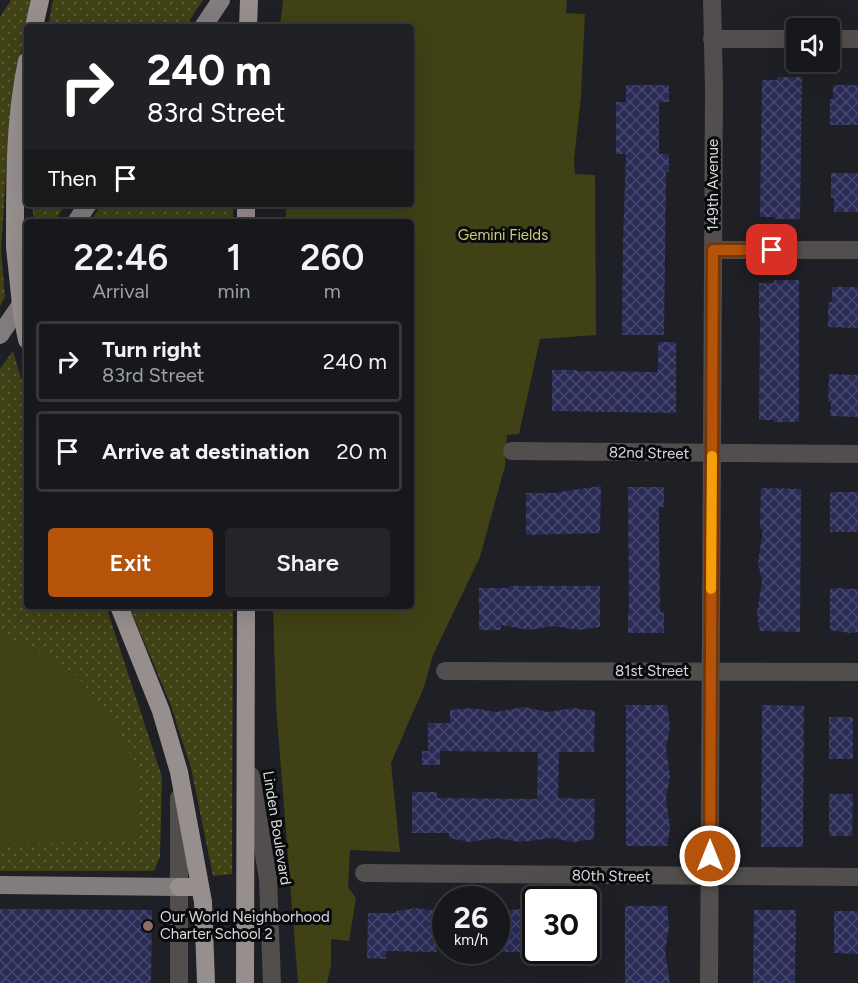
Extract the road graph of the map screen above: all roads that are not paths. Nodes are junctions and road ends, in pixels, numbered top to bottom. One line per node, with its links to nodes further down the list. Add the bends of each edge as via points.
1 (40, 0): 5 (highway)
2 (221, 0): 6 (main road)
3 (249, 0): 7 (highway)
4 (712, 0): 8 (street, 149th Avenue)
5 (35, 24)
6 (205, 24)
7 (248, 24)
8 (712, 39): 9 (street); 13 (street, 149th Avenue)
9 (786, 39)
10 (840, 39): 11 (street)
11 (858, 39)
12 (24, 76): 16 (highway, bridge, via 15,158 15,247)
13 (713, 250): 14 (street); 19 (street, 149th Avenue)
14 (858, 250)
15 (24, 299): 17 (main road)
16 (24, 321)
17 (0, 335)
18 (512, 451): 19 (street, 82nd Street)
19 (712, 454): 20 (street, 82nd Street); 24 (street, 149th Avenue)
20 (858, 454)
21 (120, 609): 27 (highway)
22 (246, 609): 26 (highway, Linden Boulevard)
23 (445, 671): 24 (street, 81st Street)
24 (711, 671): 25 (street, 81st Street); 29 (street, 149th Avenue)
25 (858, 672)
26 (246, 750): 36 (highway, Linden Boulevard); 37 (street, Linden Boulevard, via 268,879)
27 (179, 772): 32 (street); 33 (highway)
28 (364, 873): 29 (street, 80th Street)
29 (709, 876): 30 (street, 80th Street); 38 (street, 149th Avenue)
30 (858, 877)
31 (0, 885): 32 (main road)
32 (179, 887): 33 (highway); 34 (street)
33 (200, 887): 35 (highway)
34 (179, 983)
35 (206, 983)
36 (245, 983)
37 (272, 983)
38 (709, 983)

